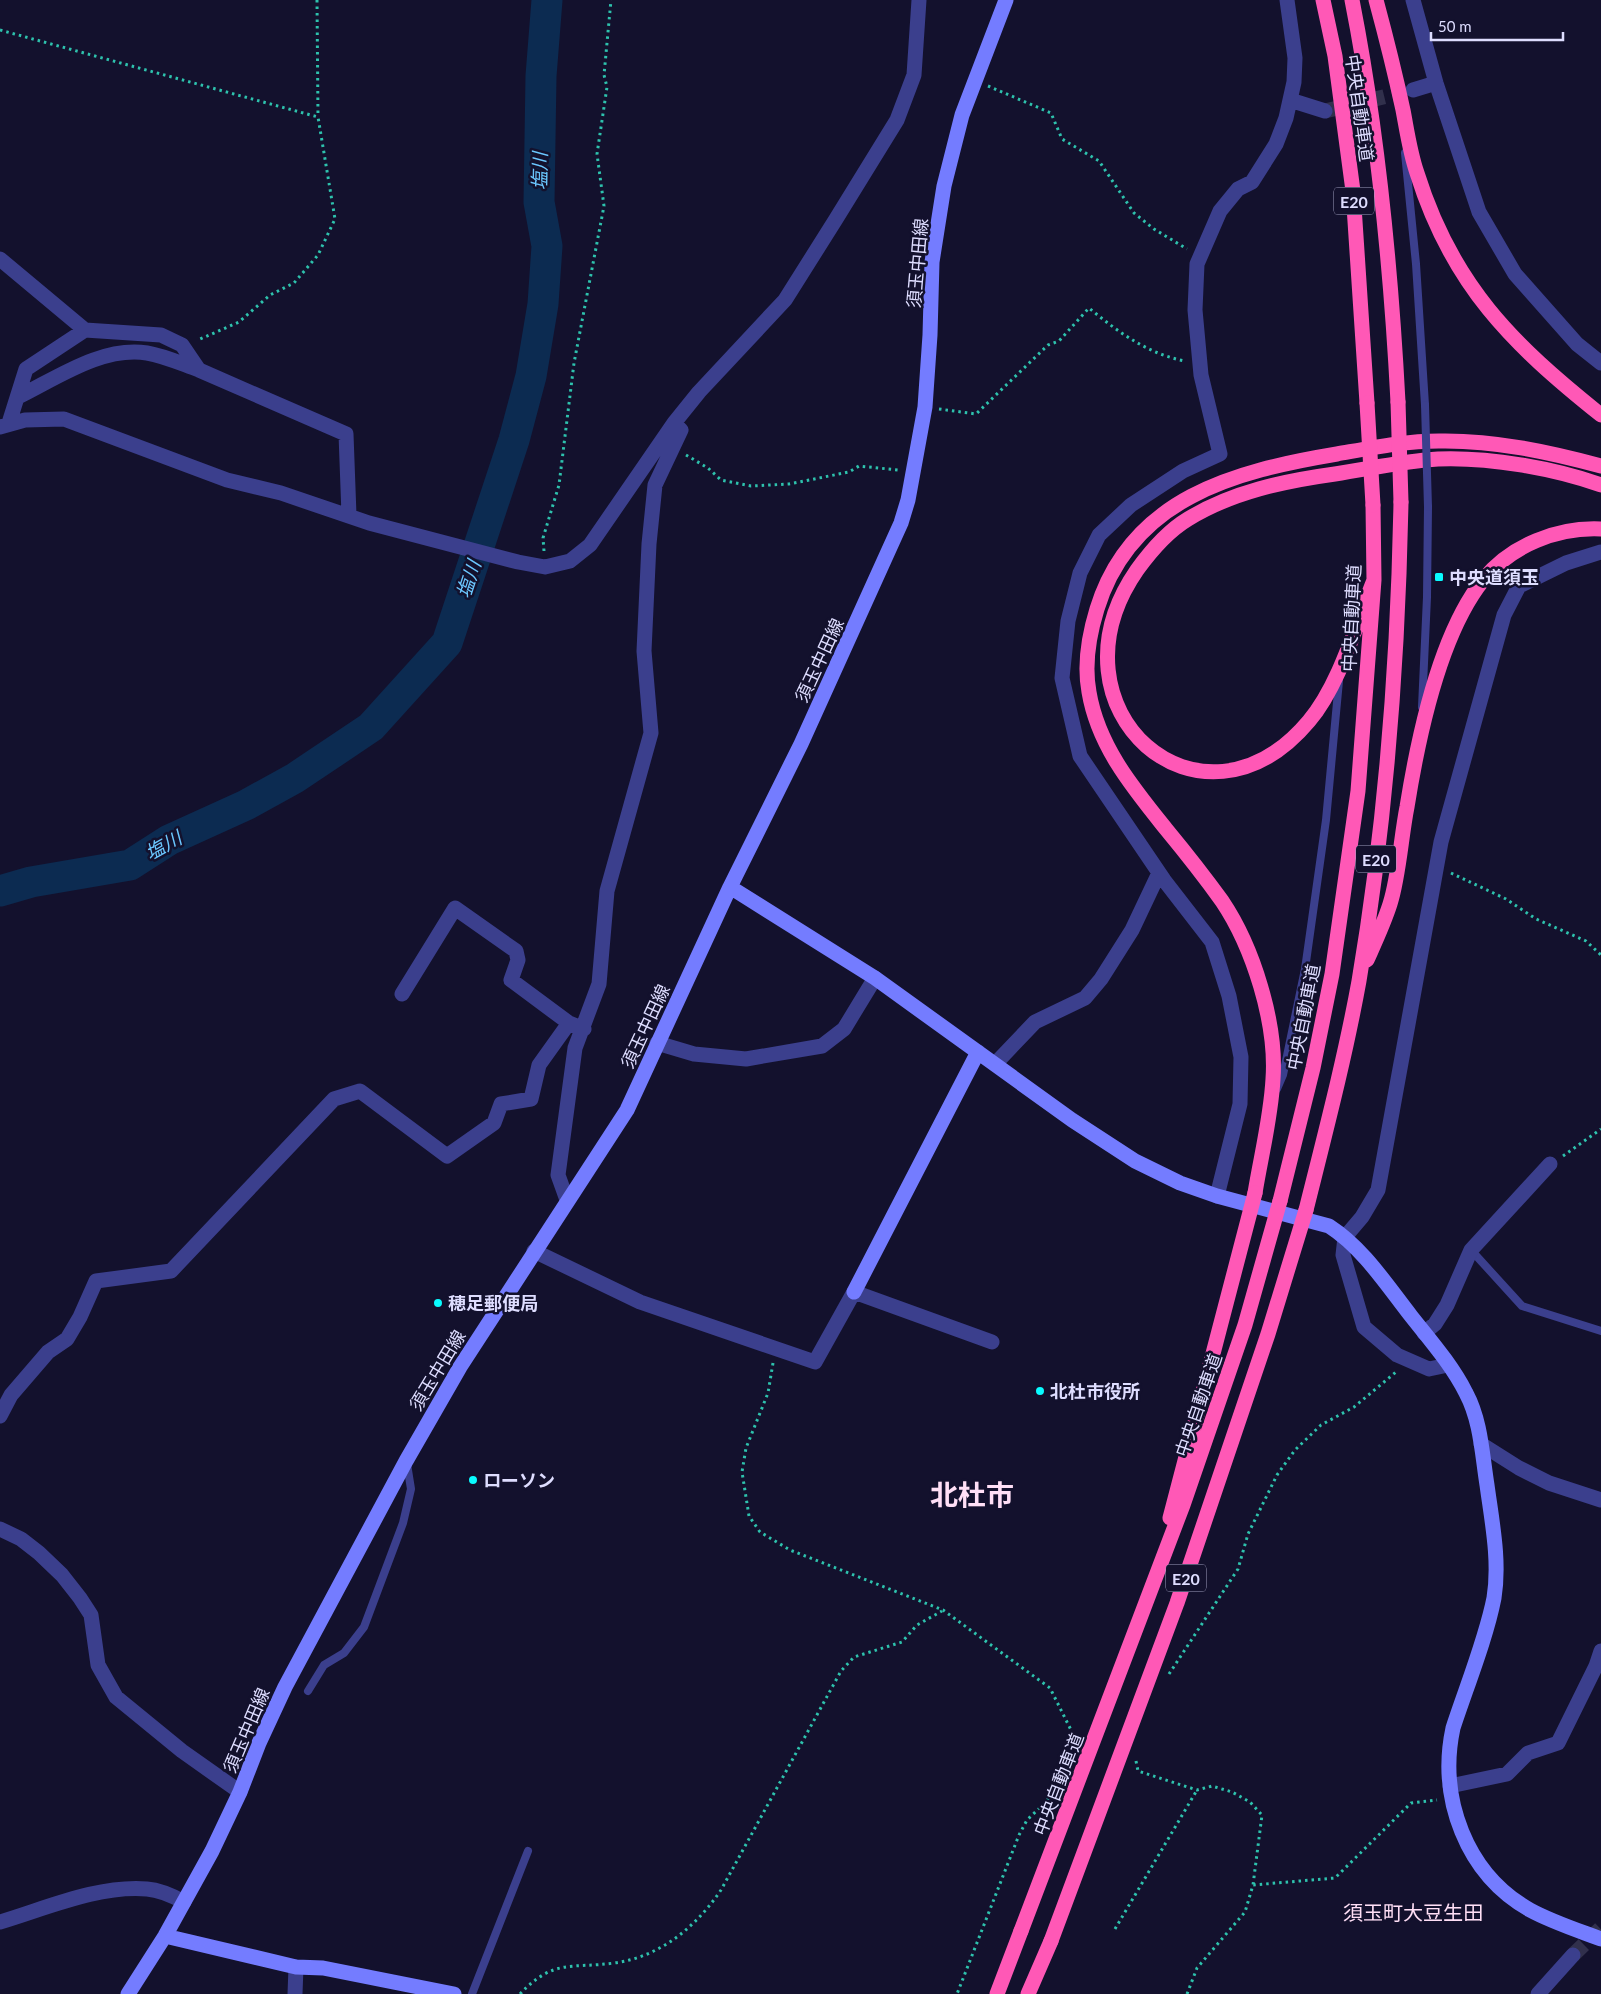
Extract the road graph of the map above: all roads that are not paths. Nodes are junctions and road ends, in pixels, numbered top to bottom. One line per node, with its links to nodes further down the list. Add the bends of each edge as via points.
1 (919, 0): 18 (street, via 914,75 897,120 785,300 698,392)
2 (1006, 0): 29 (main road, 須玉中田線, via 962,114 944,186 932,262 924,407 901,523 801,744)
3 (1287, 0): 10 (street, via 1295,58)
4 (1323, 0): 25 (highway, 中央自動車道 / E20, bridge, via 1353,191 1373,505)
5 (1352, 0): 31 (highway, 中央自動車道 / E20, bridge, via 1383,200 1398,402 1401,502 1396,670 1386,788)
6 (1376, 0): 9 (highway)
7 (1413, 0): 8 (street)
8 (1436, 83): 9 (street); 14 (street, via 1479,212 1515,274 1577,344)
9 (1406, 90): 17 (highway, via 1416,172 1433,219 1454,262 1475,294 1532,358); 27 (lane, bridge, via 1428,507)
10 (1290, 100): 11 (street); 28 (street, via 1276,144 1252,182 1238,189 1220,210 1197,264 1195,310 1200,364 1220,454 1183,471 1131,504 1099,535 1080,573 1068,621 1062,678 1080,756)
11 (1325, 110)
12 (0, 259): 13 (street)
13 (85, 330): 15 (street, via 161,335 182,345); 16 (street, via 26,369)
14 (1601, 363)
15 (199, 370): 16 (street, via 146,353 124,353 81,365); 22 (street, via 346,434)
16 (18, 397): 19 (street)
17 (1601, 415)
18 (674, 423): 22 (street, via 590,545 570,561 546,567 518,562); 34 (street, via 681,430 655,485 649,544 644,651 650,733 608,891 599,984)
19 (5, 425): 22 (street, via 24,420 64,419 227,480)
20 (1601, 466): 38 (highway, via 1506,445 1440,441 1387,445 1254,470 1208,486 1151,522 1132,542 1106,585 1089,640 1089,692 1096,719 1105,744 1122,773 1223,902 1240,933 1265,1002 1274,1075)
21 (1601, 485): 26 (highway, via 1530,468 1439,459 1298,479 1256,489 1186,519 1142,563 1129,581 1111,624 1108,677 1122,718 1155,754 1194,770 1224,770 1249,765 1290,740 1323,700)
22 (349, 515)
23 (1601, 529): 27 (highway, via 1557,533 1529,544 1484,578 1470,599 1444,656)
24 (1601, 552): 42 (street, via 1566,563 1519,586 1504,615 1441,842 1378,1190)
25 (1374, 580): 26 (highway); 55 (highway, 中央自動車道 / E20, bridge, via 1358,791 1314,1068 1245,1325)
26 (1340, 663): 38 (lane, via 1326,820 1305,969 1283,1075)
27 (1420, 743): 31 (highway, via 1391,903)
28 (1159, 873): 37 (street, via 1132,930 1101,980 1085,998 1035,1022); 40 (street, via 1212,942 1229,996 1241,1057 1240,1104)
29 (730, 887): 30 (main road); 35 (main road, 須玉中田線)
30 (875, 978): 35 (street, via 844,1029 822,1046 746,1059 694,1054); 36 (main road)
31 (1359, 981): 72 (highway, 中央自動車道 / E20, bridge, via 1306,1210 1268,1334 1177,1603)
32 (402, 994): 33 (street, via 455,908 516,951 518,960 511,980)
33 (569, 1023): 34 (street); 50 (street, via 539,1065 530,1099 501,1104 494,1122 447,1156 360,1091 334,1099 171,1271 96,1281 67,1338 48,1352 17,1388)
34 (584, 1029): 41 (street, via 575,1048 558,1175)
35 (657, 1043): 41 (main road, 須玉中田線, via 627,1110)
36 (978, 1052): 37 (main road); 45 (main road)
37 (995, 1064): 40 (main road, via 1135,1161 1180,1183)
38 (1270, 1104): 55 (highway, bridge, via 1255,1193)
39 (1550, 1164): 43 (street)
40 (1217, 1196): 42 (main road, via 1330,1226)
41 (567, 1200): 44 (main road, 須玉中田線)
42 (1346, 1237): 47 (main road); 49 (street, via 1343,1255 1364,1328 1397,1355 1429,1369)
43 (1471, 1250): 46 (lane, via 1522,1306); 47 (street, via 1447,1306)
44 (534, 1251): 45 (street, via 640,1302 815,1362); 52 (main road, 須玉中田線, via 460,1367)
45 (854, 1292): 48 (street)
46 (1601, 1331)
47 (1424, 1334): 49 (main road)
48 (992, 1342)
49 (1448, 1365): 51 (main road, via 1466,1392 1476,1415)
50 (0, 1416)
51 (1481, 1444): 53 (street, via 1549,1483); 59 (main road, via 1495,1547 1496,1580 1490,1615 1452,1728 1448,1762)
52 (406, 1461): 57 (lane, via 411,1489 403,1523 364,1627 344,1653 324,1665); 58 (main road, 須玉中田線, via 285,1687)
53 (1601, 1500)
54 (0, 1529): 58 (street, via 39,1553 80,1598 91,1615 98,1665 116,1697 182,1751)
55 (1152, 1592): 71 (highway, 中央自動車道 / E20, bridge)
56 (1601, 1651): 59 (street, via 1558,1743 1528,1753 1507,1774)
57 (308, 1692)
58 (240, 1792): 61 (main road, 須玉中田線)
59 (1451, 1792): 64 (main road, via 1455,1814 1469,1850 1484,1872 1529,1909)
60 (528, 1851): 70 (lane)
61 (184, 1902): 62 (street, via 150,1889 122,1889); 63 (main road, 須玉中田線)
62 (0, 1922)
63 (165, 1936): 66 (main road); 67 (main road, 須玉中田線)
64 (1601, 1939)
65 (1572, 1955): 73 (street)
66 (296, 1967): 68 (street); 69 (main road, via 323,1968)
67 (128, 1994)
68 (295, 1994)
69 (454, 1994)
70 (472, 1994)
71 (997, 1994)
72 (1028, 1994)
73 (1538, 1994)

